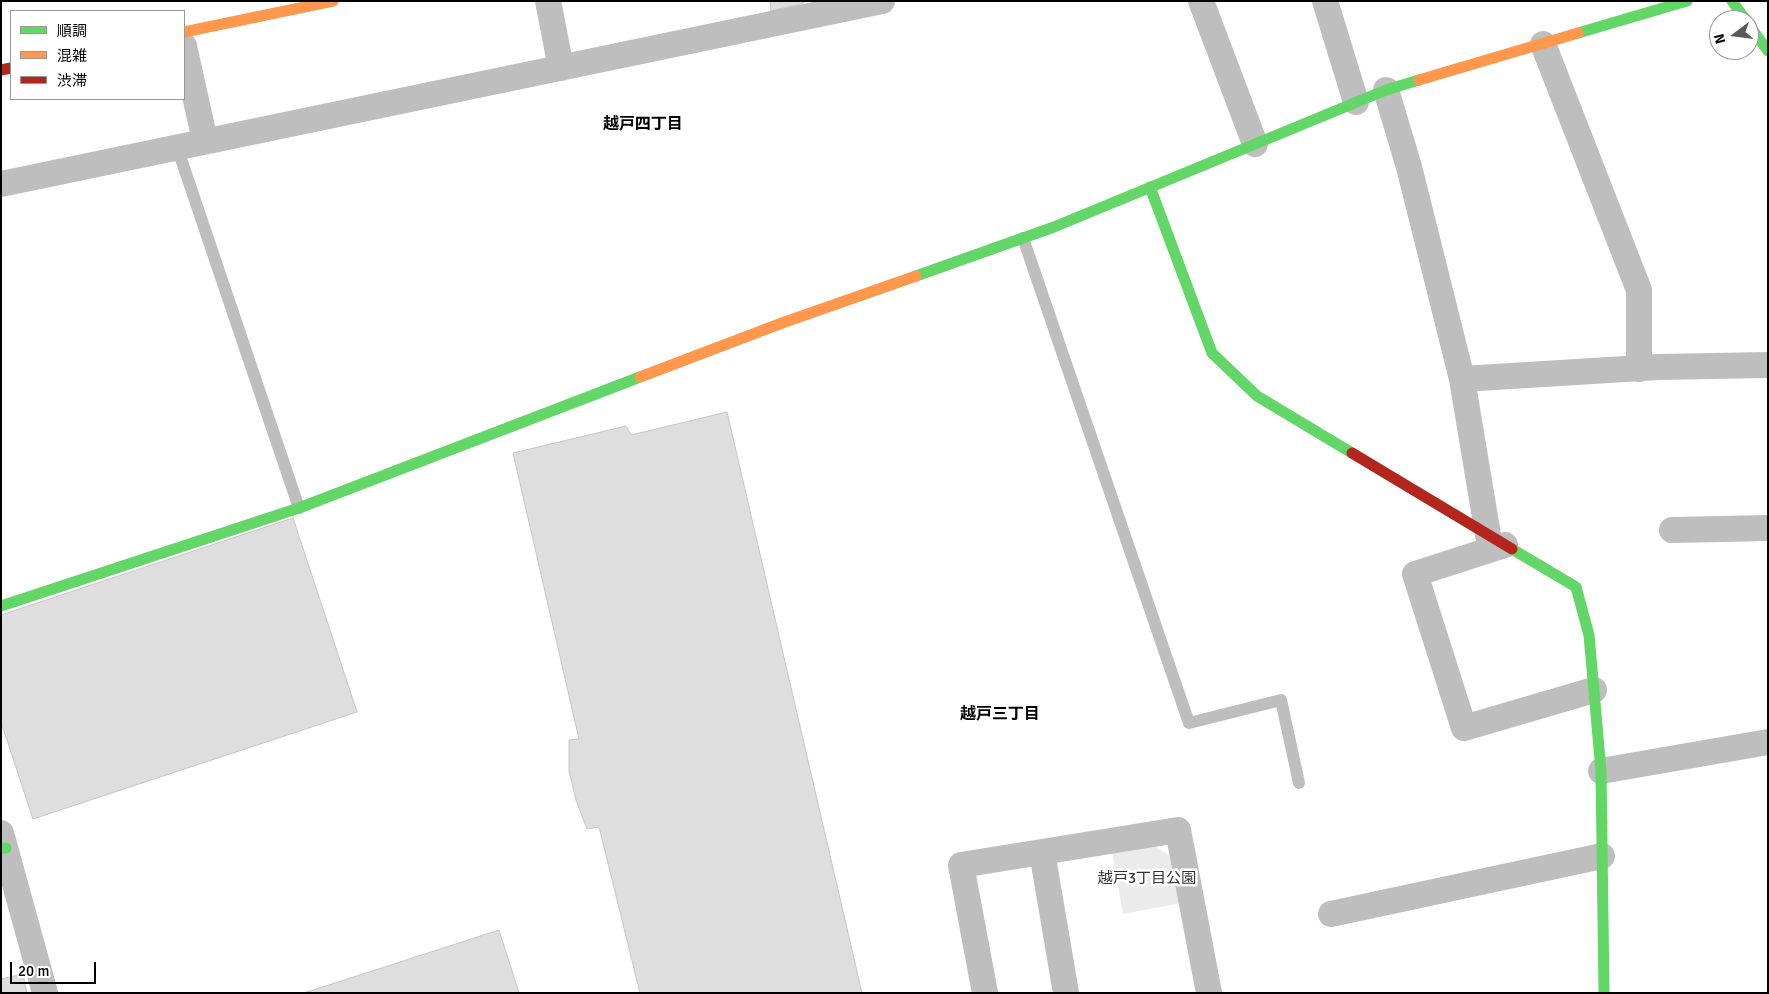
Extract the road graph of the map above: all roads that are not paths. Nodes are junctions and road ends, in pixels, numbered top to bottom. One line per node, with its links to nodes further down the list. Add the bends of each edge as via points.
1 (333, 1): 7 (street, via 239,15)
2 (548, 1): 12 (street)
3 (882, 1): 12 (street)
4 (1201, 1): 16 (street)
5 (1325, 1): 14 (street)
6 (1687, 1): 9 (street)
7 (185, 32)
8 (1759, 39): 11 (street)
9 (1544, 44): 13 (street); 22 (street, via 1639,290)
10 (185, 51): 15 (street)
11 (1768, 51)
12 (561, 68): 15 (street)
13 (1386, 90): 14 (street); 23 (street, via 1409,167)
14 (1356, 102): 16 (street)
15 (205, 141): 17 (street)
16 (1255, 144): 19 (street)
17 (177, 147): 18 (street); 24 (lane)
18 (1, 184)
19 (1150, 188): 20 (street); 27 (street, via 1212,353 1257,396)
20 (1024, 238): 24 (street, via 782,323); 32 (lane, via 1189,723 1281,700)
21 (1768, 365): 22 (street)
22 (1639, 368): 23 (street)
23 (1462, 380): 27 (street)
24 (299, 508): 28 (street)
25 (1768, 528): 26 (street)
26 (1672, 530)
27 (1497, 540): 29 (street, via 1576,588 1589,635); 29 (street, via 1415,574 1464,728)
28 (1, 606)
29 (1594, 690): 31 (street)
30 (1768, 742): 31 (street)
31 (1600, 771): 35 (street)
32 (1299, 783)
33 (3, 843): 37 (street)
34 (1042, 852): 38 (street, via 961,865); 39 (street); 40 (street, via 1178,830)
35 (1602, 856): 36 (street); 41 (street)
36 (1331, 914)
37 (45, 993)
38 (985, 993)
39 (1066, 993)
40 (1209, 993)
41 (1604, 993)

